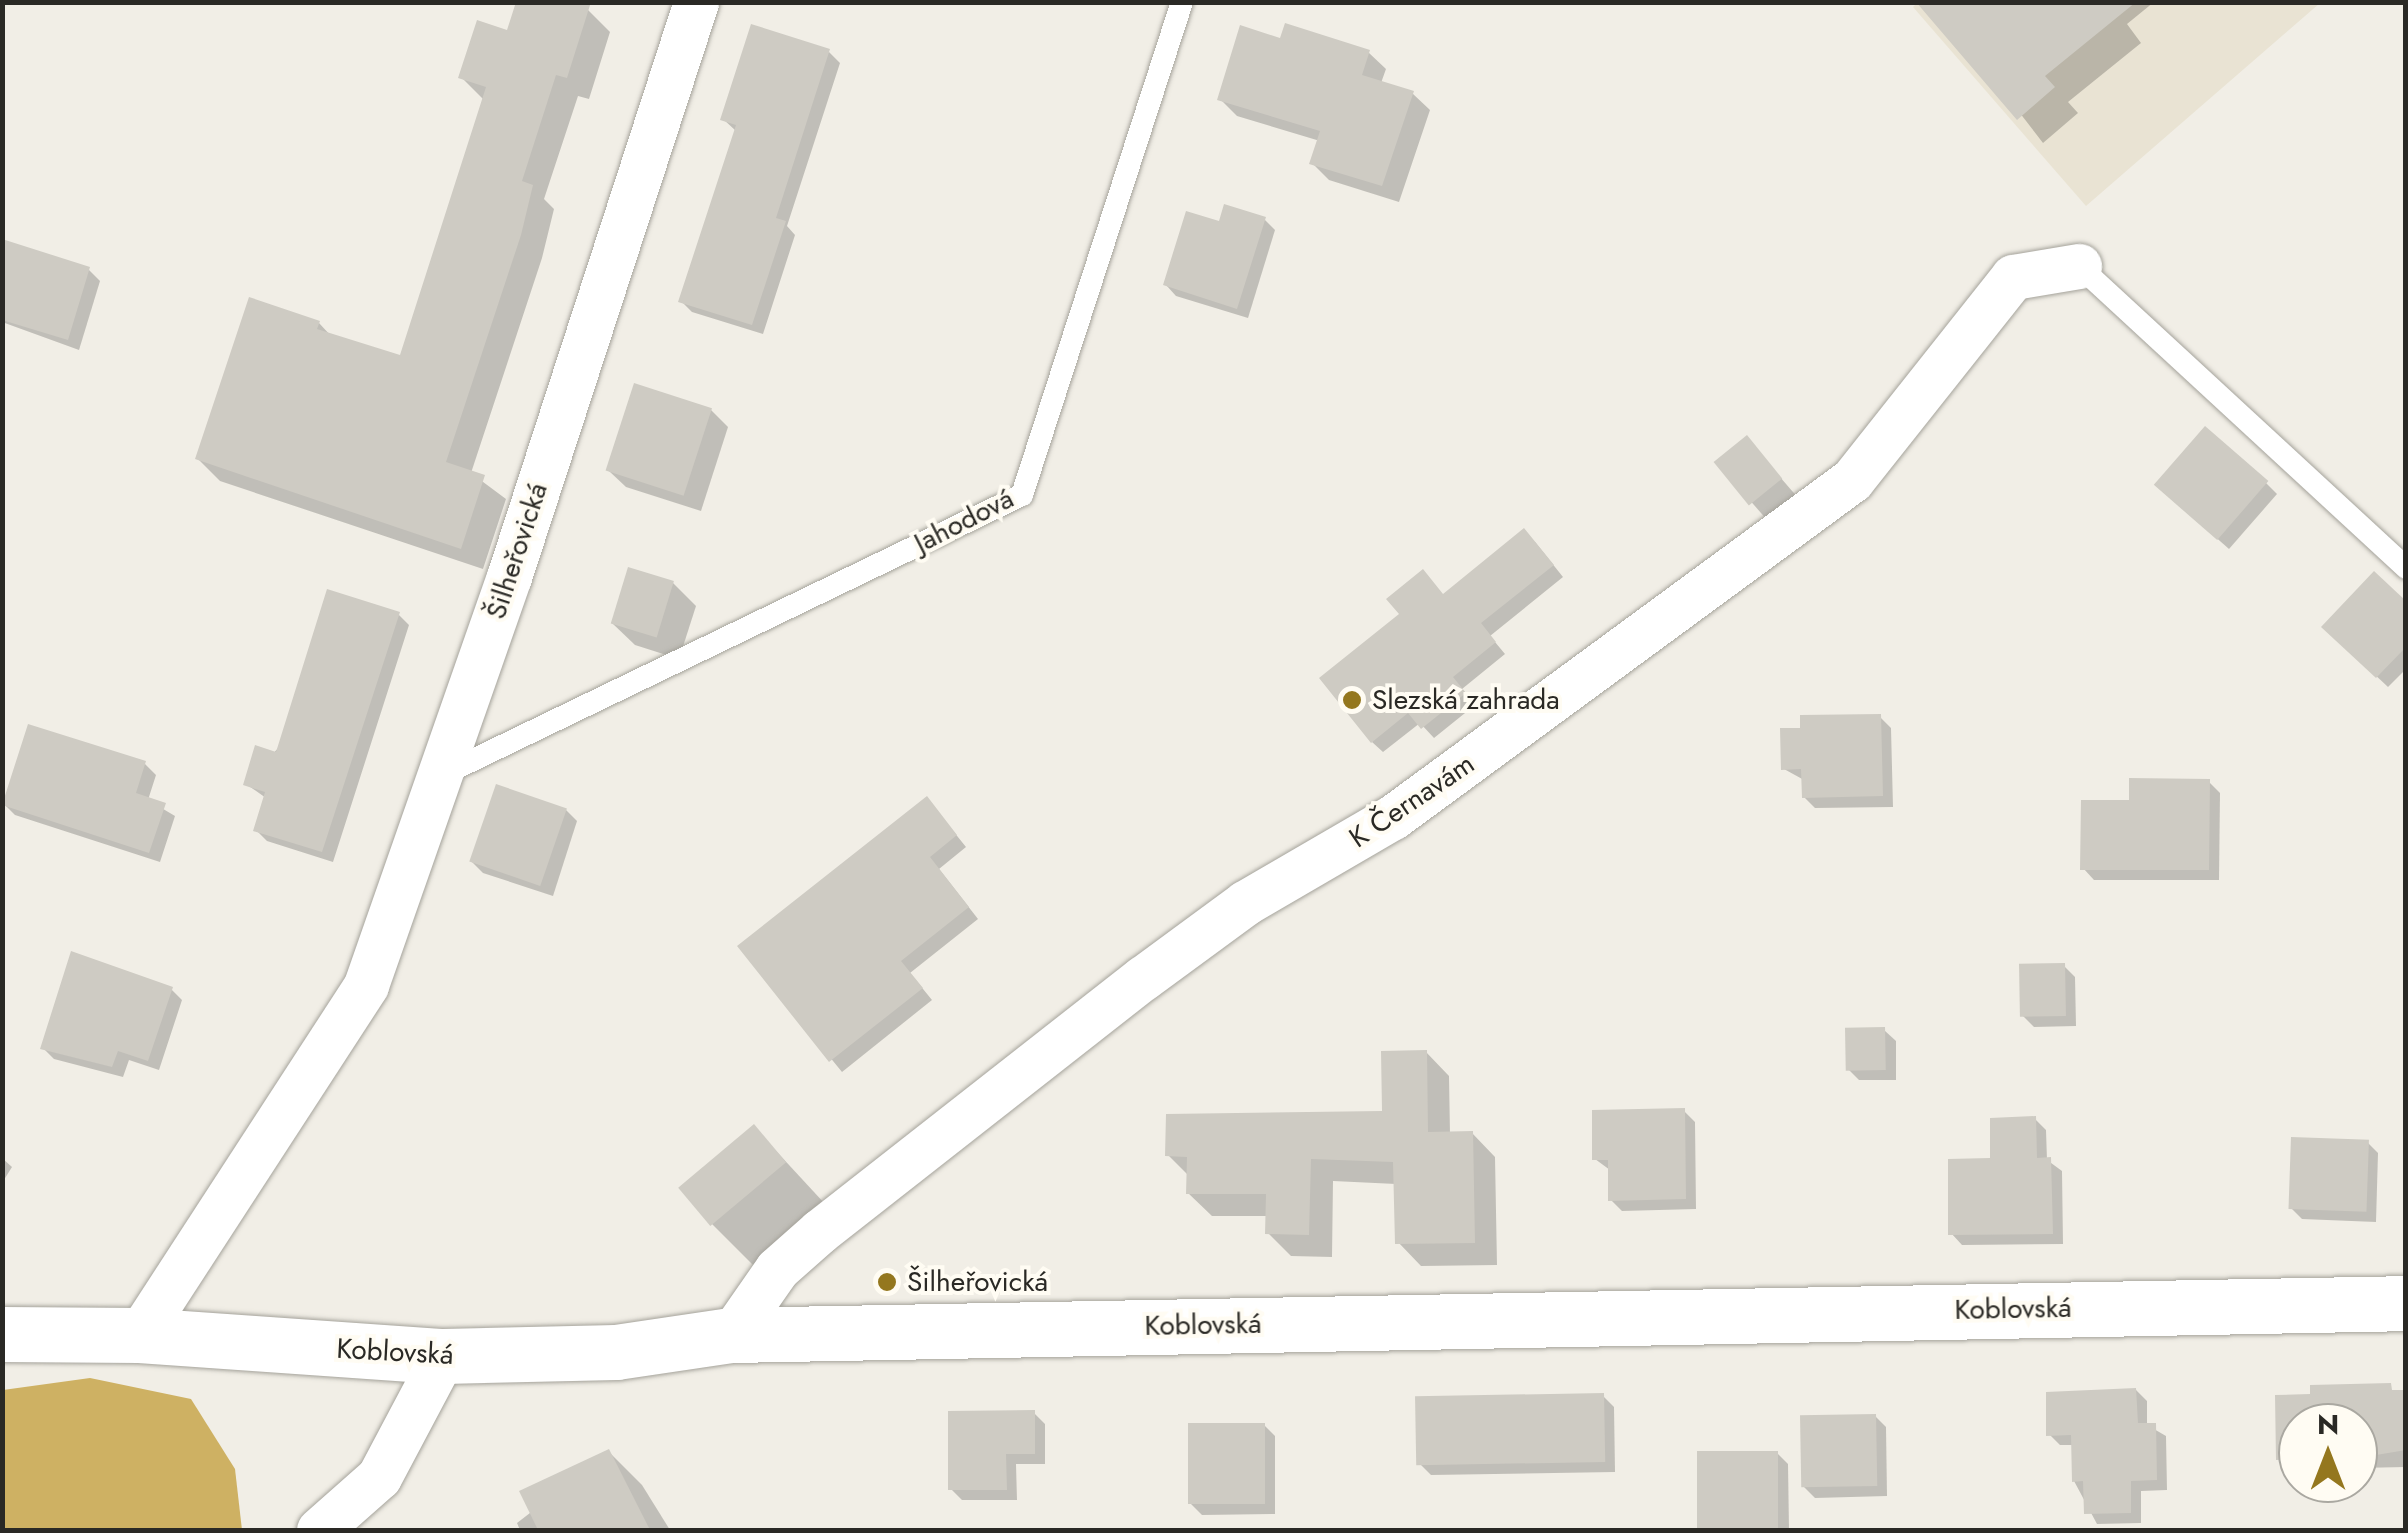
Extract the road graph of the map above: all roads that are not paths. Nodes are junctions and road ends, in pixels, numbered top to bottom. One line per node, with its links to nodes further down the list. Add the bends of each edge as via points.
1 (696, 2): 5 (street, Šilheřovická)
2 (1182, 2): 5 (lane, Jahodová, via 1022,494)
3 (2080, 266): 4 (lane); 9 (street, K Černavám, via 2013,277 1852,480 1393,817 1245,903 1144,978 776,1269)
4 (2406, 568)
5 (442, 775): 8 (street, Šilheřovická, via 366,985)
6 (2406, 1303): 9 (street, Koblovská)
7 (2, 1334): 8 (street, Koblovská)
8 (139, 1336): 10 (street, Koblovská)
9 (731, 1336): 10 (street, Koblovská, via 616,1352)
10 (443, 1356): 11 (street, via 379,1477)
11 (319, 1530)

